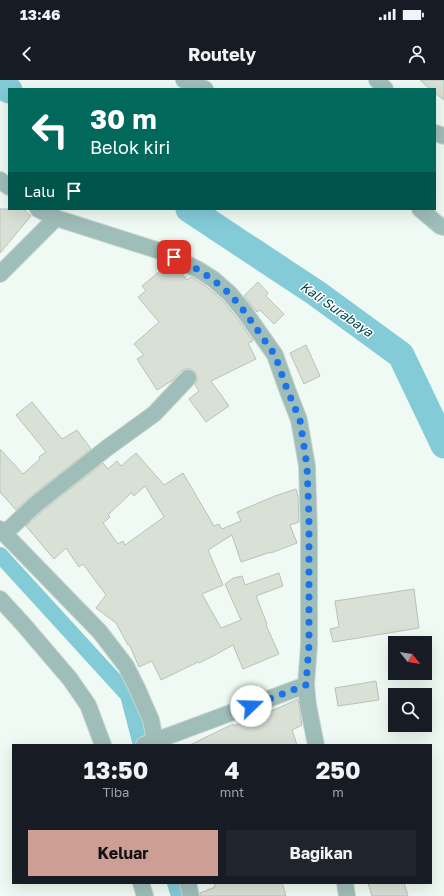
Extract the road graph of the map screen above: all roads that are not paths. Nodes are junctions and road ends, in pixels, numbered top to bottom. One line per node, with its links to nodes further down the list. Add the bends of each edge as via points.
1 (184, 80): 3 (street)
2 (378, 80): 4 (street)
3 (203, 88)
4 (384, 88)
5 (0, 180): 6 (street)
6 (8, 186)
7 (40, 210): 9 (street)
8 (421, 210): 10 (street)
9 (56, 218): 11 (street); 15 (street, via 163,252 197,269 230,294 275,355 300,420 307,466 309,645)
10 (444, 227)
11 (0, 274)
12 (188, 378): 13 (street, via 154,414)
13 (2, 531): 17 (street, via 100,632 126,666 151,720)
14 (0, 599): 16 (street, via 70,679 88,705)
15 (306, 685): 17 (street); 18 (street)
16 (102, 744)
17 (150, 744)
18 (316, 744)
19 (141, 884): 22 (street)
20 (188, 884): 23 (street)
21 (344, 884): 24 (street)
22 (145, 896)
23 (191, 896)
24 (347, 896)

